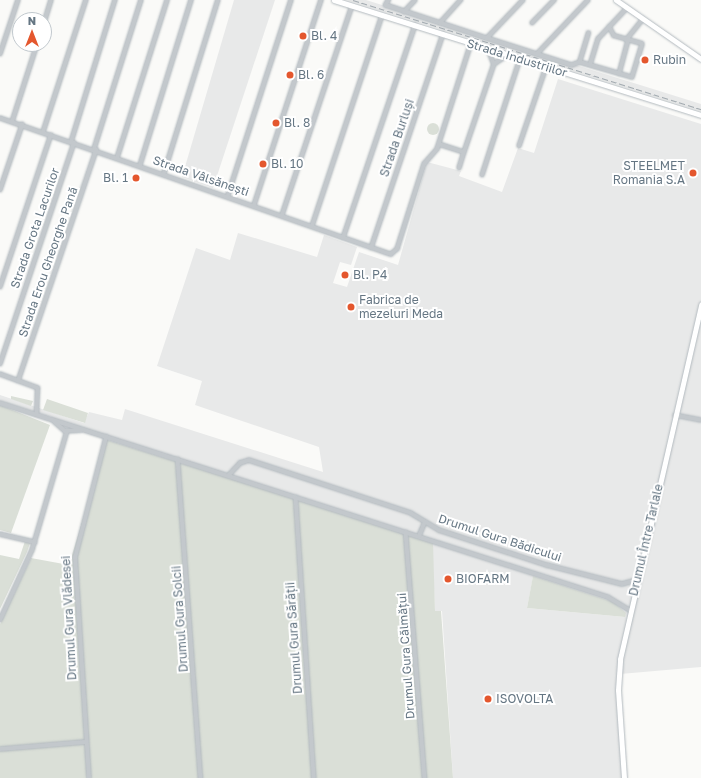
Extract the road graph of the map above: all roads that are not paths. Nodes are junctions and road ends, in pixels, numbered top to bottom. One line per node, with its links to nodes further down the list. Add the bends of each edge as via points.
1 (18, 0): 36 (street)
2 (51, 0): 21 (street)
3 (86, 0): 50 (street)
4 (115, 0): 52 (street, Strada Grota Lacurilor)
5 (141, 0): 55 (street, Strada Erou Gheorghe Pană)
6 (167, 0): 57 (street)
7 (191, 0): 58 (street)
8 (218, 0): 60 (street)
9 (291, 0): 63 (street)
10 (321, 0): 64 (street)
11 (334, 0): 19 (main road, Strada Industriilor)
12 (389, 0): 22 (street, via 386,5)
13 (415, 0): 22 (street)
14 (461, 0): 25 (street)
15 (523, 0): 31 (street)
16 (554, 0): 26 (street)
17 (588, 0): 37 (street)
18 (616, 0): 20 (main road)
19 (352, 6): 23 (main road, Strada Industriilor); 65 (street)
20 (627, 8): 24 (main road); 28 (street)
21 (47, 12)
22 (404, 12): 25 (street)
23 (382, 15): 27 (main road, Strada Industriilor); 66 (street)
24 (643, 19): 32 (street); 40 (main road)
25 (440, 23): 31 (street)
26 (532, 23)
27 (415, 26): 30 (main road, Strada Industriilor); 67 (street)
28 (609, 27): 32 (street, via 614,36); 43 (street, via 598,38)
29 (589, 33): 41 (street)
30 (443, 34): 33 (main road, Strada Industriilor); 68 (street, Strada Burluși)
31 (487, 38): 37 (street)
32 (627, 40): 45 (street); 45 (street, via 642,44 632,77)
33 (471, 43): 34 (main road, Strada Industriilor); 53 (street)
34 (488, 48): 38 (main road, Strada Industriilor); 42 (street)
35 (34, 52): 48 (street)
36 (0, 54)
37 (537, 54): 41 (street, via 575,65)
38 (508, 55): 39 (main road, Strada Industriilor); 42 (street)
39 (520, 59): 44 (main road, Strada Industriilor); 61 (street)
40 (701, 59)
41 (580, 62): 43 (street)
42 (494, 64): 56 (street)
43 (590, 65): 45 (street)
44 (546, 67): 46 (main road, Strada Industriilor); 54 (street)
45 (619, 74)
46 (701, 115)
47 (0, 118): 48 (street, Strada Vâlsănești)
48 (12, 122): 49 (street, Strada Vâlsănești)
49 (22, 125): 50 (street, Strada Vâlsănești); 62 (street)
50 (43, 132): 51 (street, Strada Vâlsănești)
51 (51, 135): 52 (street, Strada Vâlsănești); 69 (street)
52 (72, 142): 55 (street, Strada Vâlsănești); 71 (street, Strada Grota Lacurilor)
53 (439, 144): 56 (street); 68 (street, Strada Vâlsănești, via 424,164 393,254)
54 (519, 146)
55 (95, 150): 57 (street, Strada Vâlsănești); 73 (street, Strada Erou Gheorghe Pană)
56 (464, 152): 59 (street)
57 (117, 158): 58 (street, Strada Vâlsănești)
58 (140, 165): 60 (street, Strada Vâlsănești)
59 (459, 168)
60 (164, 173): 63 (street, Strada Vâlsănești)
61 (482, 175)
62 (0, 190)
63 (228, 195): 64 (street, Strada Vâlsănești)
64 (254, 205): 65 (street, Strada Vâlsănești)
65 (282, 215): 66 (street, Strada Vâlsănești)
66 (312, 226): 67 (street, Strada Vâlsănești)
67 (343, 238): 68 (street, Strada Vâlsănești)
68 (371, 248)
69 (0, 287)
70 (701, 304): 76 (main road, Drumul Între Tarlale)
71 (0, 364)
72 (0, 374): 73 (street)
73 (18, 381): 75 (street, via 39,389)
74 (0, 403): 75 (street)
75 (37, 414): 77 (street)
76 (675, 415): 78 (street); 93 (main road, Drumul Între Tarlale)
77 (53, 420): 79 (street); 81 (street)
78 (701, 420)
79 (65, 423): 80 (street, Drumul Gura Bădicului); 81 (street)
80 (71, 424): 82 (street, Drumul Gura Bădicului); 83 (street)
81 (63, 428): 83 (street)
82 (83, 430): 83 (street); 84 (street, Drumul Gura Bădicului)
83 (68, 431): 92 (street)
84 (106, 437): 85 (street, Drumul Gura Bădicului); 96 (street, Drumul Gura Vlădesei, via 76,552)
85 (178, 459): 86 (street, Drumul Gura Bădicului); 99 (street, Drumul Gura Solcii)
86 (229, 475): 87 (street, Drumul Gura Bădicului); 88 (street, Drumul Gura Bădicului, via 240,463 249,460 411,513)
87 (296, 497): 89 (street, Drumul Gura Bădicului); 100 (street, Drumul Gura Sărății)
88 (425, 522): 91 (street); 93 (street, Drumul Gura Bădicului, via 439,530 546,565 622,584)
89 (406, 532): 91 (street, Drumul Gura Bădicului); 101 (street, Drumul Gura Călmățui)
90 (0, 534): 92 (street)
91 (419, 536): 94 (street, Drumul Gura Bădicului, via 608,597)
92 (35, 542): 95 (street)
93 (637, 580): 94 (main road, Drumul Între Tarlale)
94 (630, 610): 102 (main road, Drumul Între Tarlale, via 618,678)
95 (0, 620)
96 (86, 742): 97 (street); 98 (street, Drumul Gura Vlădesei)
97 (0, 749)
98 (89, 778)
99 (201, 778)
100 (314, 778)
101 (425, 778)
102 (624, 778)

